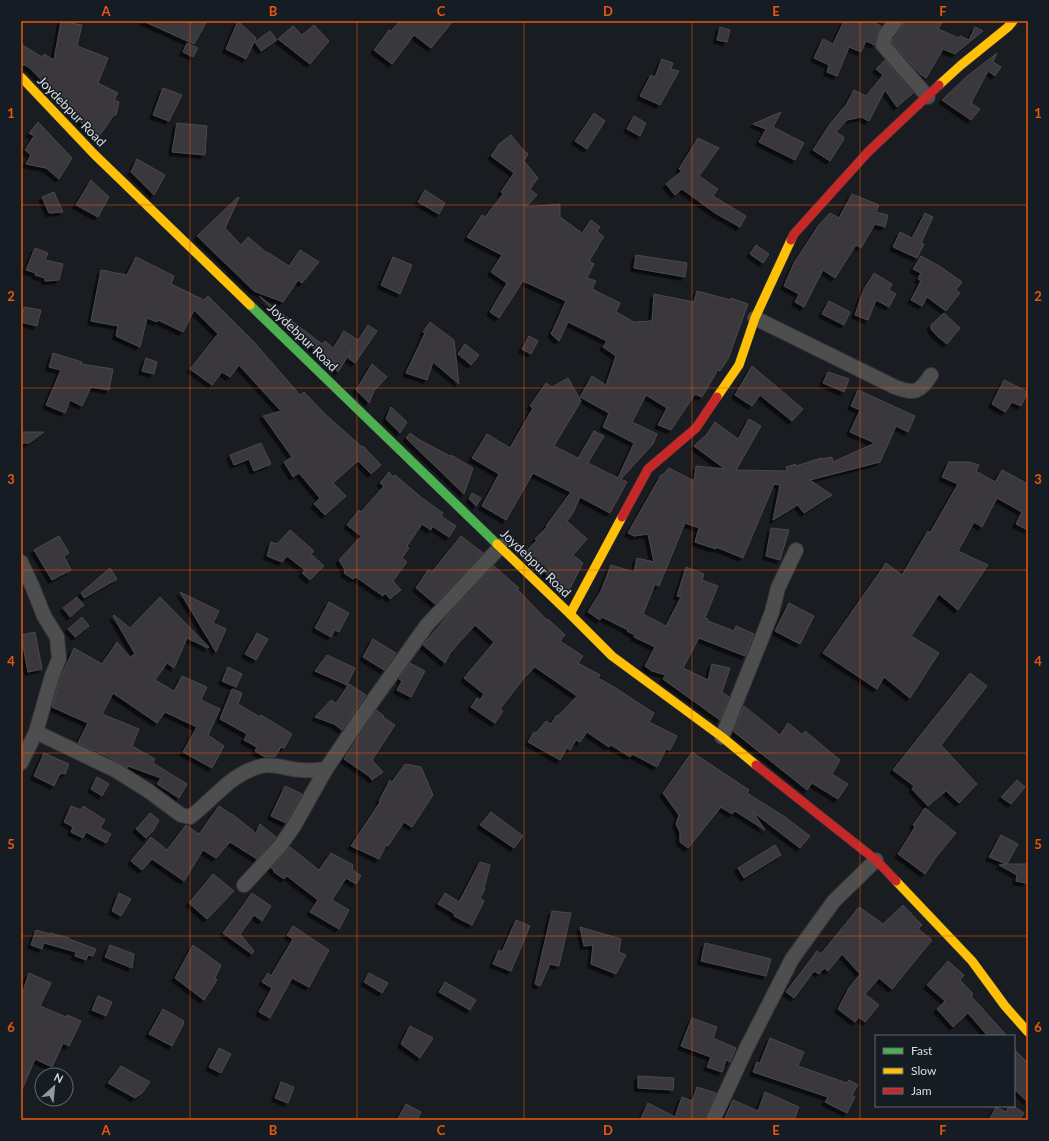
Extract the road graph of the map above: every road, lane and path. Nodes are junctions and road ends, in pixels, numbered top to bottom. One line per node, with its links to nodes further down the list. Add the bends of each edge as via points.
1 (896, 21): 4 (street, via 886,34 883,45)
2 (1013, 21): 4 (main road)
3 (21, 77): 7 (main road, Joydebpur Road, via 94,154)
4 (928, 97): 5 (main road, via 868,152 794,234)
5 (755, 318): 6 (street, via 908,392 918,390); 10 (main road, via 739,365 696,428 648,469)
6 (931, 375)
7 (501, 546): 10 (main road, Joydebpur Road); 14 (street, via 427,625)
8 (796, 550): 12 (street, via 778,588 772,612)
9 (21, 562): 11 (street, via 44,616 57,637 59,652)
10 (570, 614): 12 (main road, Joydebpur Road, via 612,656)
11 (36, 732): 13 (street); 14 (street, via 117,771 181,815 190,817 213,795 249,770 263,766 301,770)
12 (722, 737): 15 (main road, Joydebpur Road)
13 (21, 763)
14 (326, 769): 16 (street, via 280,846)
15 (876, 860): 17 (main road, Joydebpur Road, via 972,961); 18 (street, via 834,901 792,959)
16 (244, 884)
17 (1028, 1032)
18 (713, 1120)

